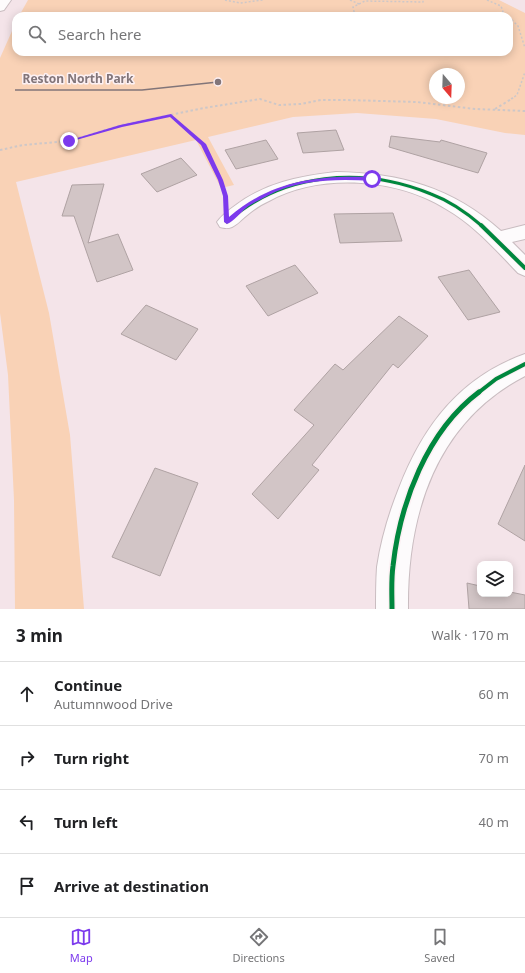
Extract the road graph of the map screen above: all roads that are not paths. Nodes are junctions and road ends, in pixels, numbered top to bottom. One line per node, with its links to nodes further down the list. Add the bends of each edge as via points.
1 (5, 0): 2 (street)
2 (0, 8)
3 (227, 222): 5 (street, via 245,206 291,185 341,178 372,179 398,183 431,194 476,220)
4 (525, 232): 5 (street)
5 (498, 238): 6 (street)
6 (525, 268)
7 (525, 364): 8 (street, via 507,371 480,389 454,415 429,451 404,514 393,567)
8 (392, 609)

